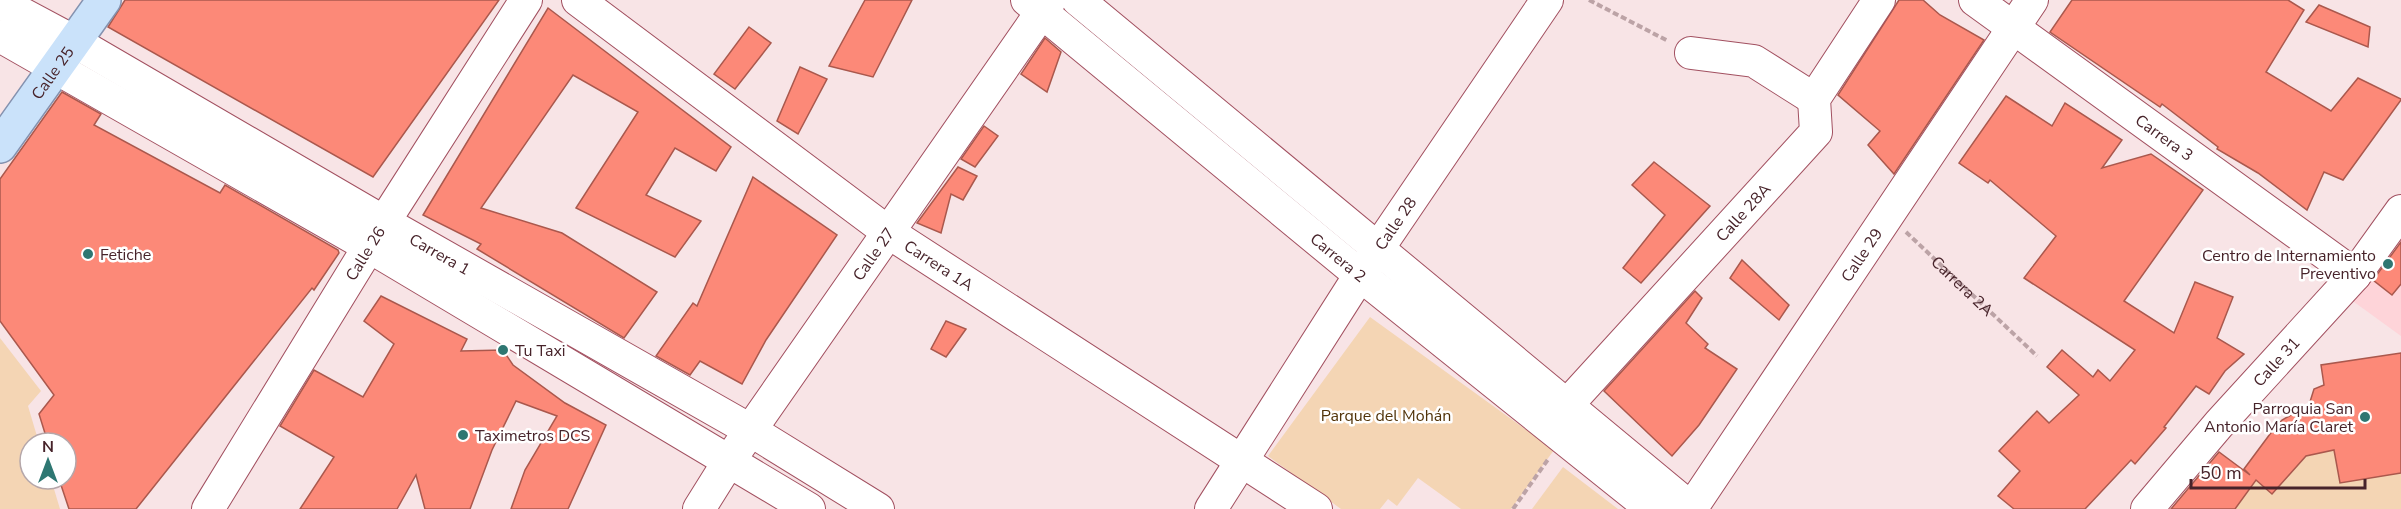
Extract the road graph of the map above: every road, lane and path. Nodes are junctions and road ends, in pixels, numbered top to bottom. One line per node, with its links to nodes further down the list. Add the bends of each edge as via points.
1 (104, 0): 15 (main road, Calle 25)
2 (526, 0): 23 (street, Calle 26)
3 (578, 0): 22 (street, Carrera 1A)
4 (1078, 0): 17 (street, Carrera 2)
5 (1547, 0): 24 (street, Calle 28)
6 (1589, 0): 14 (path)
7 (1879, 0): 16 (street)
8 (1975, 0): 12 (street, Carrera 3)
9 (2032, 0): 12 (street, Calle 29)
10 (0, 2): 15 (street, Carrera 1)
11 (1039, 4): 19 (street, Carrera 2); 22 (street, Calle 27)
12 (2013, 27): 21 (street, Calle 29); 26 (street, Carrera 3)
13 (0, 36): 15 (street, Carrera 1)
14 (1691, 53): 16 (street, via 1754,61)
15 (66, 55): 18 (main road, Calle 25); 23 (street, Carrera 1)
16 (1814, 99): 28 (street, Calle 28A, via 1816,132)
17 (1233, 129): 19 (street); 24 (street, Carrera 2)
18 (0, 146)
19 (1215, 156): 25 (street, Carrera 2)
20 (2401, 211): 26 (street, Calle 31)
21 (1888, 214): 27 (path, Carrera 2A); 41 (street, Calle 29)
22 (888, 232): 29 (street, Calle 27); 32 (street, Carrera 1A)
23 (377, 234): 29 (street, Carrera 1); 31 (street, Carrera 1); 33 (street, Calle 26)
24 (1378, 249): 25 (street, Calle 28); 28 (street, Carrera 2)
25 (1360, 275): 30 (street, Carrera 2); 32 (street, Calle 28)
26 (2355, 275): 42 (street, Calle 31)
27 (2037, 356)
28 (1567, 405): 41 (street, Carrera 2)
29 (750, 430): 31 (street, Calle 27); 36 (street, Carrera 1)
30 (1562, 439): 39 (path); 40 (street, Carrera 2)
31 (729, 461): 34 (street, Calle 27); 35 (street, Carrera 1)
32 (1243, 462): 37 (street, Calle 28); 38 (street, Carrera 1A)
33 (208, 509)
34 (699, 509)
35 (809, 509)
36 (878, 509)
37 (1210, 509)
38 (1316, 509)
39 (1513, 509)
40 (1652, 509)
41 (1692, 509)
42 (2147, 509)

